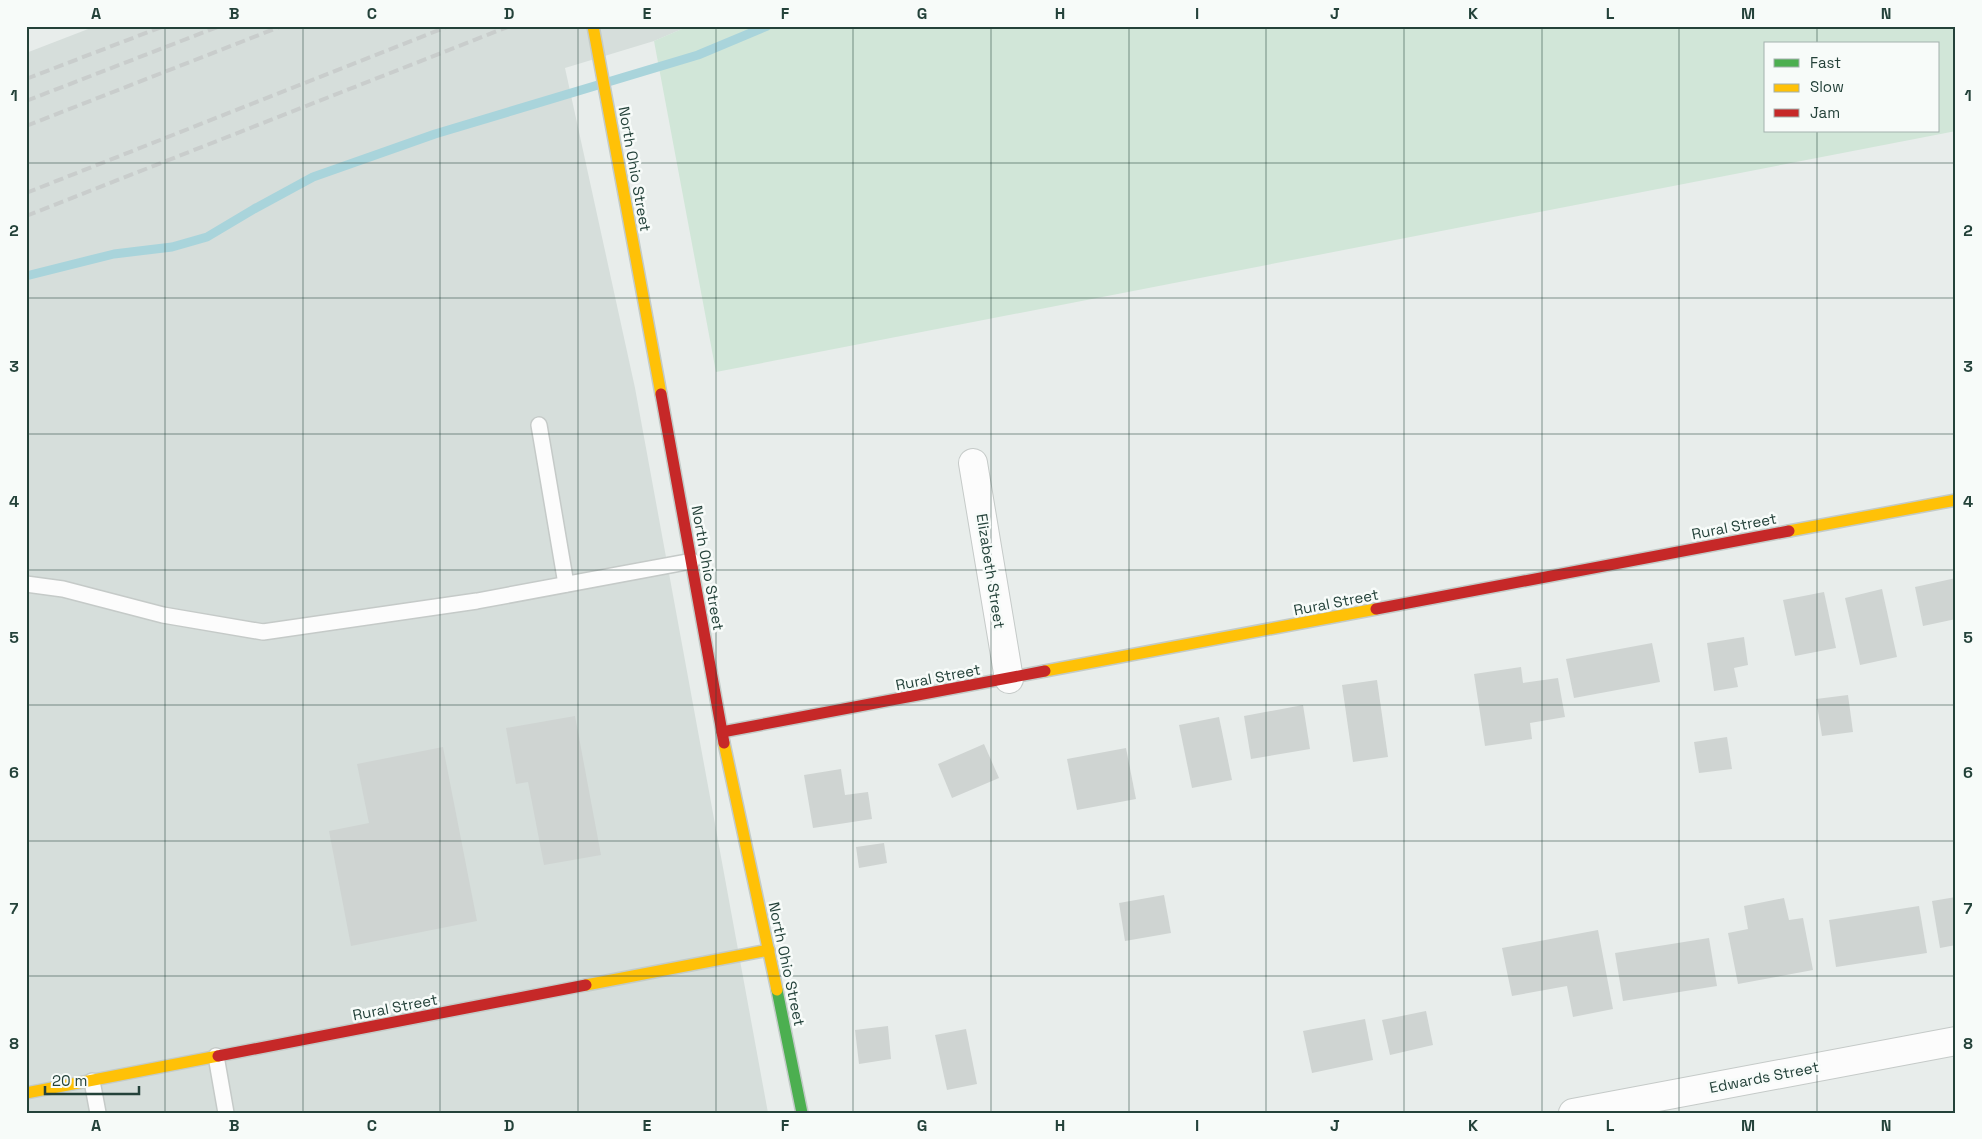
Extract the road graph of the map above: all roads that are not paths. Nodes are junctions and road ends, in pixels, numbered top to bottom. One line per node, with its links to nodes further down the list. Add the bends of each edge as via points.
1 (593, 26): 5 (street, North Ohio Street)
2 (539, 425): 7 (lane)
3 (973, 463): 8 (street, Elizabeth Street)
4 (1956, 500): 8 (street, Rural Street)
5 (692, 561): 7 (lane); 9 (street, North Ohio Street)
6 (26, 584): 7 (lane, via 263,632 477,601)
7 (566, 584)
8 (1009, 679): 9 (street, Rural Street)
9 (722, 732): 10 (street, North Ohio Street)
10 (769, 950): 12 (street, Rural Street); 17 (street, North Ohio Street)
11 (1956, 1041): 18 (street, Edwards Street)
12 (216, 1056): 13 (street, Rural Street); 16 (lane)
13 (92, 1081): 14 (street, Rural Street); 15 (lane)
14 (26, 1093)
15 (98, 1113)
16 (226, 1113)
17 (802, 1113)
18 (1573, 1113)

